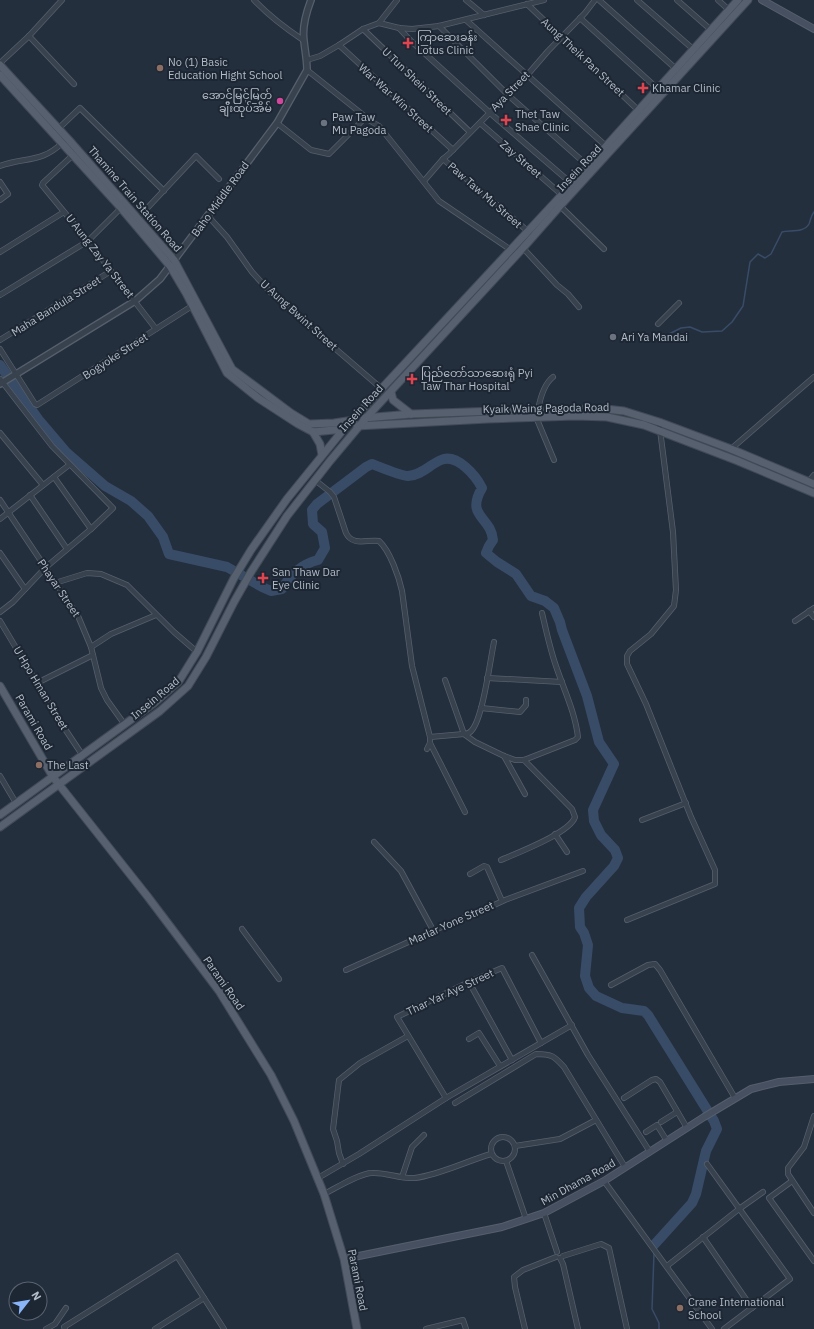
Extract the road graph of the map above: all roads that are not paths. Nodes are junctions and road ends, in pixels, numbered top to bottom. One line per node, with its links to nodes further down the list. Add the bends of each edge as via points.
1 (62, 0): 26 (street)
2 (254, 0): 28 (street, via 265,12)
3 (310, 0): 28 (street, Baho Middle Road)
4 (397, 0): 20 (street)
5 (466, 0): 17 (street)
6 (544, 0): 15 (street)
7 (595, 0): 18 (street, Aya Street)
8 (599, 0): 33 (street)
9 (637, 0): 30 (street)
10 (677, 0): 25 (street)
11 (718, 0): 16 (street)
12 (738, 0): 16 (main road, Insein Road)
13 (748, 0): 40 (main road, Insein Road)
14 (762, 0): 24 (main road)
15 (525, 3): 17 (street); 27 (street, Aung Theik Pan Street)
16 (729, 10): 25 (main road, Insein Road)
17 (484, 15): 19 (street)
18 (580, 18): 27 (street, Aya Street); 38 (street)
19 (466, 20): 21 (street); 36 (street)
20 (379, 23): 22 (street); 23 (street)
21 (439, 26): 22 (street); 39 (street)
22 (400, 28): 42 (street)
23 (363, 29): 29 (street); 47 (street, U Tun Shein Street)
24 (814, 29)
25 (711, 30): 30 (main road, Insein Road)
26 (29, 36): 32 (street); 37 (street)
27 (561, 38): 36 (street, Aya Street); 41 (street, Aung Theik Pan Street)
28 (303, 40): 31 (street, Baho Middle Road)
29 (339, 45): 31 (street); 50 (street, War War Win Street)
30 (693, 49): 33 (main road, Insein Road)
31 (307, 60): 34 (street, Baho Middle Road)
32 (0, 64): 46 (main road, Thamine Train Station Road)
33 (675, 68): 38 (main road, Insein Road)
34 (307, 70): 43 (street, via 362,114); 44 (street, Baho Middle Road)
35 (0, 75): 48 (main road, Thamine Train Station Road)
36 (527, 75): 39 (street, Aya Street); 49 (street)
37 (74, 84)
38 (657, 88): 40 (street); 41 (main road, Insein Road)
39 (508, 94): 42 (street, Aya Street); 54 (street)
40 (663, 94): 62 (main road, Insein Road)
41 (638, 110): 49 (main road, Insein Road)
42 (490, 113): 45 (street, Aya Street); 58 (street)
43 (365, 120): 44 (street, via 329,154 311,150); 56 (street, via 379,126)
44 (277, 122): 66 (street, Baho Middle Road)
45 (480, 123): 47 (street, Aya Street); 60 (street, Zay Street)
46 (58, 129): 48 (main road, Thamine Train Station Road); 59 (street, via 80,108)
47 (470, 132): 50 (street, Aya Street)
48 (65, 143): 51 (main road, Thamine Train Station Road); 53 (street, via 42,157); 65 (main road, Thamine Train Station Road)
49 (606, 146): 54 (main road, Insein Road)
50 (453, 150): 52 (street, Aya Street)
51 (73, 155): 63 (main road, Thamine Train Station Road); 64 (street, U Aung Zay Ya Street, via 42,185)
52 (443, 159): 56 (street, Aya Street); 68 (street, Paw Taw Mu Street)
53 (0, 166)
54 (588, 166): 58 (main road, Insein Road)
55 (219, 179): 59 (street, via 196,156)
56 (424, 181): 72 (street, via 439,201)
57 (0, 182): 61 (street, via 8,194)
58 (572, 184): 60 (main road, Insein Road)
59 (164, 191): 67 (street)
60 (562, 195): 62 (main road, Insein Road)
61 (0, 200)
62 (557, 204): 68 (main road, Insein Road); 71 (street)
63 (121, 208): 65 (main road, Thamine Train Station Road); 69 (street)
64 (64, 212): 69 (street, U Aung Zay Ya Street); 73 (street)
65 (129, 214): 67 (main road, Thamine Train Station Road); 74 (main road, Thamine Train Station Road)
66 (208, 216): 74 (street, Baho Middle Road); 89 (street, U Aung Bwint Street, via 272,294)
67 (138, 218): 74 (main road, Thamine Train Station Road)
68 (531, 234): 70 (main road, Insein Road); 72 (main road, Insein Road)
69 (88, 241): 75 (street, U Aung Zay Ya Street); 76 (street)
70 (523, 248): 80 (street); 90 (main road, Insein Road)
71 (604, 249)
72 (511, 250): 89 (main road, Insein Road)
73 (0, 252)
74 (172, 263): 77 (street, Baho Middle Road, via 160,279); 79 (main road, Thamine Train Station Road); 95 (main road, Thamine Train Station Road, via 232,369 309,424)
75 (111, 271): 77 (street, U Aung Zay Ya Street); 83 (street, Maha Bandula Street)
76 (0, 295)
77 (135, 301): 82 (street, U Aung Zay Ya Street); 85 (street, Baho Middle Road)
78 (679, 303): 81 (street)
79 (192, 306): 82 (street, Bogyoke Street); 100 (main road, Thamine Train Station Road, via 227,373 264,402)
80 (580, 307)
81 (658, 324)
82 (156, 329): 85 (street, Bogyoke Street, via 37,405)
83 (0, 340)
84 (0, 350): 85 (street)
85 (15, 375): 88 (street, Baho Middle Road)
86 (814, 376): 102 (street)
87 (553, 377): 91 (street, via 548,382)
88 (2, 382): 106 (street)
89 (382, 389): 95 (main road, Insein Road)
90 (391, 392): 92 (main road, via 393,400); 94 (main road, Insein Road)
91 (538, 410): 92 (main road, Kyaik Waing Pagoda Road); 96 (main road, Kyaik Waing Pagoda Road, via 606,409)
92 (411, 414): 94 (main road, Kyaik Waing Pagoda Road)
93 (536, 417): 97 (main road, Kyaik Waing Pagoda Road); 101 (main road, Kyaik Waing Pagoda Road, via 607,417 644,425); 105 (street)
94 (366, 418): 95 (main road, Thamine Train Station Road); 97 (main road, Insein Road)
95 (353, 420): 98 (main road, Insein Road)
96 (659, 422): 101 (street); 102 (main road, Kyaik Waing Pagoda Road)
97 (360, 426): 98 (main road, Kyaik Waing Pagoda Road); 109 (main road, Insein Road)
98 (343, 430): 100 (main road); 103 (main road, Insein Road)
99 (0, 432): 111 (street)
100 (313, 432): 103 (main road, via 320,444)
101 (660, 432): 104 (main road, Kyaik Waing Pagoda Road); 157 (street, via 673,532 676,590 674,606 651,634 630,651 627,664)
102 (731, 449): 104 (main road); 110 (main road, Kyaik Waing Pagoda Road)
103 (322, 455): 131 (main road, Insein Road, via 287,499 241,566)
104 (729, 458): 112 (main road, Kyaik Waing Pagoda Road)
105 (554, 460)
106 (70, 465): 108 (street); 117 (street, via 113,508)
107 (814, 475): 110 (street)
108 (54, 477): 111 (street); 117 (street)
109 (315, 480): 132 (main road, Insein Road, via 287,516 244,583); 146 (street, via 334,497 349,538 355,541 380,541 388,553 400,582 412,666)
110 (811, 483)
111 (43, 485): 113 (street)
112 (814, 493)
113 (30, 495): 115 (street); 118 (street)
114 (0, 500): 115 (street, Phayar Street)
115 (9, 512): 116 (street); 120 (street, Phayar Street)
116 (0, 519)
117 (91, 529): 118 (street)
118 (67, 549): 120 (street)
119 (0, 553): 122 (street)
120 (45, 568): 121 (street, Phayar Street); 122 (street)
121 (55, 583): 127 (street, via 87,573 101,574 126,586); 134 (street, Phayar Street, via 78,616)
122 (25, 589): 125 (street)
123 (814, 608): 124 (street)
124 (809, 611): 128 (street); 130 (street)
125 (0, 612)
126 (542, 613): 139 (street)
127 (156, 615): 134 (street); 135 (street)
128 (814, 617)
129 (0, 621): 140 (street, U Hpo Hman Street)
130 (795, 621)
131 (205, 636): 132 (main road); 135 (main road, Insein Road)
132 (214, 641): 154 (main road, Insein Road, via 188,686 160,711)
133 (494, 642): 137 (street)
134 (91, 646): 136 (street, Phayar Street)
135 (197, 652): 144 (main road, Insein Road, via 179,681)
136 (93, 656): 140 (street); 144 (street, Phayar Street, via 101,688)
137 (487, 678): 139 (street); 143 (street)
138 (445, 680): 145 (street)
139 (562, 682): 151 (street, via 578,737)
140 (37, 683): 149 (street, U Hpo Hman Street)
141 (0, 686): 153 (main road, Parami Road)
142 (526, 700): 143 (street, via 526,705 520,712)
143 (481, 708): 145 (street, via 473,729)
144 (125, 725): 149 (main road, Insein Road)
145 (464, 734): 146 (street); 150 (street)
146 (430, 737): 147 (street)
147 (430, 743): 148 (street); 158 (street)
148 (427, 749)
149 (82, 756): 153 (main road, Insein Road)
150 (504, 756): 151 (street); 155 (street)
151 (524, 760): 162 (street, via 574,812 571,824)
152 (0, 776): 156 (street)
153 (53, 777): 154 (main road, Parami Road); 156 (main road, Insein Road)
154 (60, 784): 161 (main road, Insein Road); 204 (main road, Parami Road, via 219,992 271,1075)
155 (525, 794)
156 (16, 803): 159 (main road, Insein Road)
157 (686, 804): 160 (street); 169 (street, via 714,870 715,884)
158 (465, 812)
159 (0, 815)
160 (642, 820)
161 (0, 827)
162 (555, 834): 164 (street); 165 (street, via 548,840)
163 (374, 842): 171 (street, via 400,871)
164 (567, 852)
165 (501, 860)
166 (583, 871): 168 (street, Marlar Yone Street)
167 (470, 874): 168 (street, via 486,867)
168 (502, 901): 171 (street, Marlar Yone Street)
169 (627, 920)
170 (242, 929): 174 (street)
171 (434, 930): 173 (street, Marlar Yone Street)
172 (532, 955): 177 (street)
173 (346, 970)
174 (279, 978)
175 (469, 982): 178 (street, Thar Yar Aye Street, via 397,1017); 180 (street, Thar Yar Aye Street, via 502,968); 181 (street)
176 (612, 985): 186 (street, via 648,965 655,964)
177 (572, 1025): 180 (street); 197 (street)
178 (408, 1036): 184 (street); 200 (street, via 360,1063 339,1080 332,1129)
179 (469, 1039): 182 (street, via 479,1033)
180 (541, 1043): 181 (street)
181 (512, 1060): 182 (street)
182 (500, 1066): 184 (street)
183 (814, 1079): 186 (main road, Min Dhama Road, via 779,1082 751,1089)
184 (446, 1098): 200 (street)
185 (624, 1098): 188 (street, via 656,1079)
186 (735, 1098): 192 (main road, Min Dhama Road)
187 (455, 1102): 190 (street, via 536,1054 547,1054 554,1056 564,1067)
188 (677, 1112): 191 (street); 192 (street)
189 (814, 1116): 206 (street, via 804,1147 788,1168)
190 (596, 1120): 196 (street, via 560,1139); 202 (street)
191 (661, 1122)
192 (687, 1128): 195 (main road, Min Dhama Road)
193 (646, 1132): 195 (street, via 657,1125)
194 (424, 1136): 203 (street, via 412,1147)
195 (667, 1141): 197 (main road, Min Dhama Road)
196 (515, 1146): 198 (street, via 508,1138 502,1137 495,1140 491,1146); 199 (street, via 514,1153)
197 (650, 1152): 202 (main road, Min Dhama Road)
198 (491, 1154): 199 (street, via 500,1162); 203 (street, via 439,1173 414,1178)
199 (506, 1161): 212 (street)
200 (343, 1164): 204 (street)
201 (707, 1164): 209 (street)
202 (626, 1167): 205 (main road, Min Dhama Road)
203 (402, 1176): 208 (street, via 371,1173)
204 (318, 1178): 208 (main road, Parami Road)
205 (604, 1181): 210 (main road, Min Dhama Road); 217 (street)
206 (792, 1181): 211 (street); 216 (street, via 769,1198)
207 (763, 1192): 209 (street)
208 (324, 1194): 215 (main road, Parami Road)
209 (739, 1209): 213 (street); 220 (street, via 790,1279)
210 (544, 1213): 212 (main road, Min Dhama Road); 214 (street)
211 (814, 1213)
212 (526, 1219): 215 (main road, Min Dhama Road, via 502,1227)
213 (703, 1237): 217 (street); 220 (street)
214 (559, 1256): 228 (street, via 518,1272 514,1277); 229 (street); 230 (street, via 601,1244 609,1248)
215 (344, 1259): 225 (main road, Parami Road)
216 (814, 1261)
217 (667, 1266): 231 (street)
218 (204, 1298): 222 (street, via 177,1256 64,1327); 223 (street); 224 (street)
219 (66, 1308): 221 (street, via 55,1324)
220 (752, 1308): 232 (street)
221 (46, 1329)
222 (65, 1329)
223 (154, 1329)
224 (224, 1329)
225 (357, 1329)
226 (426, 1329): 227 (street, via 463,1320)
227 (466, 1329)
228 (525, 1329)
229 (578, 1329)
230 (627, 1329)
231 (712, 1329)
232 (724, 1329)

